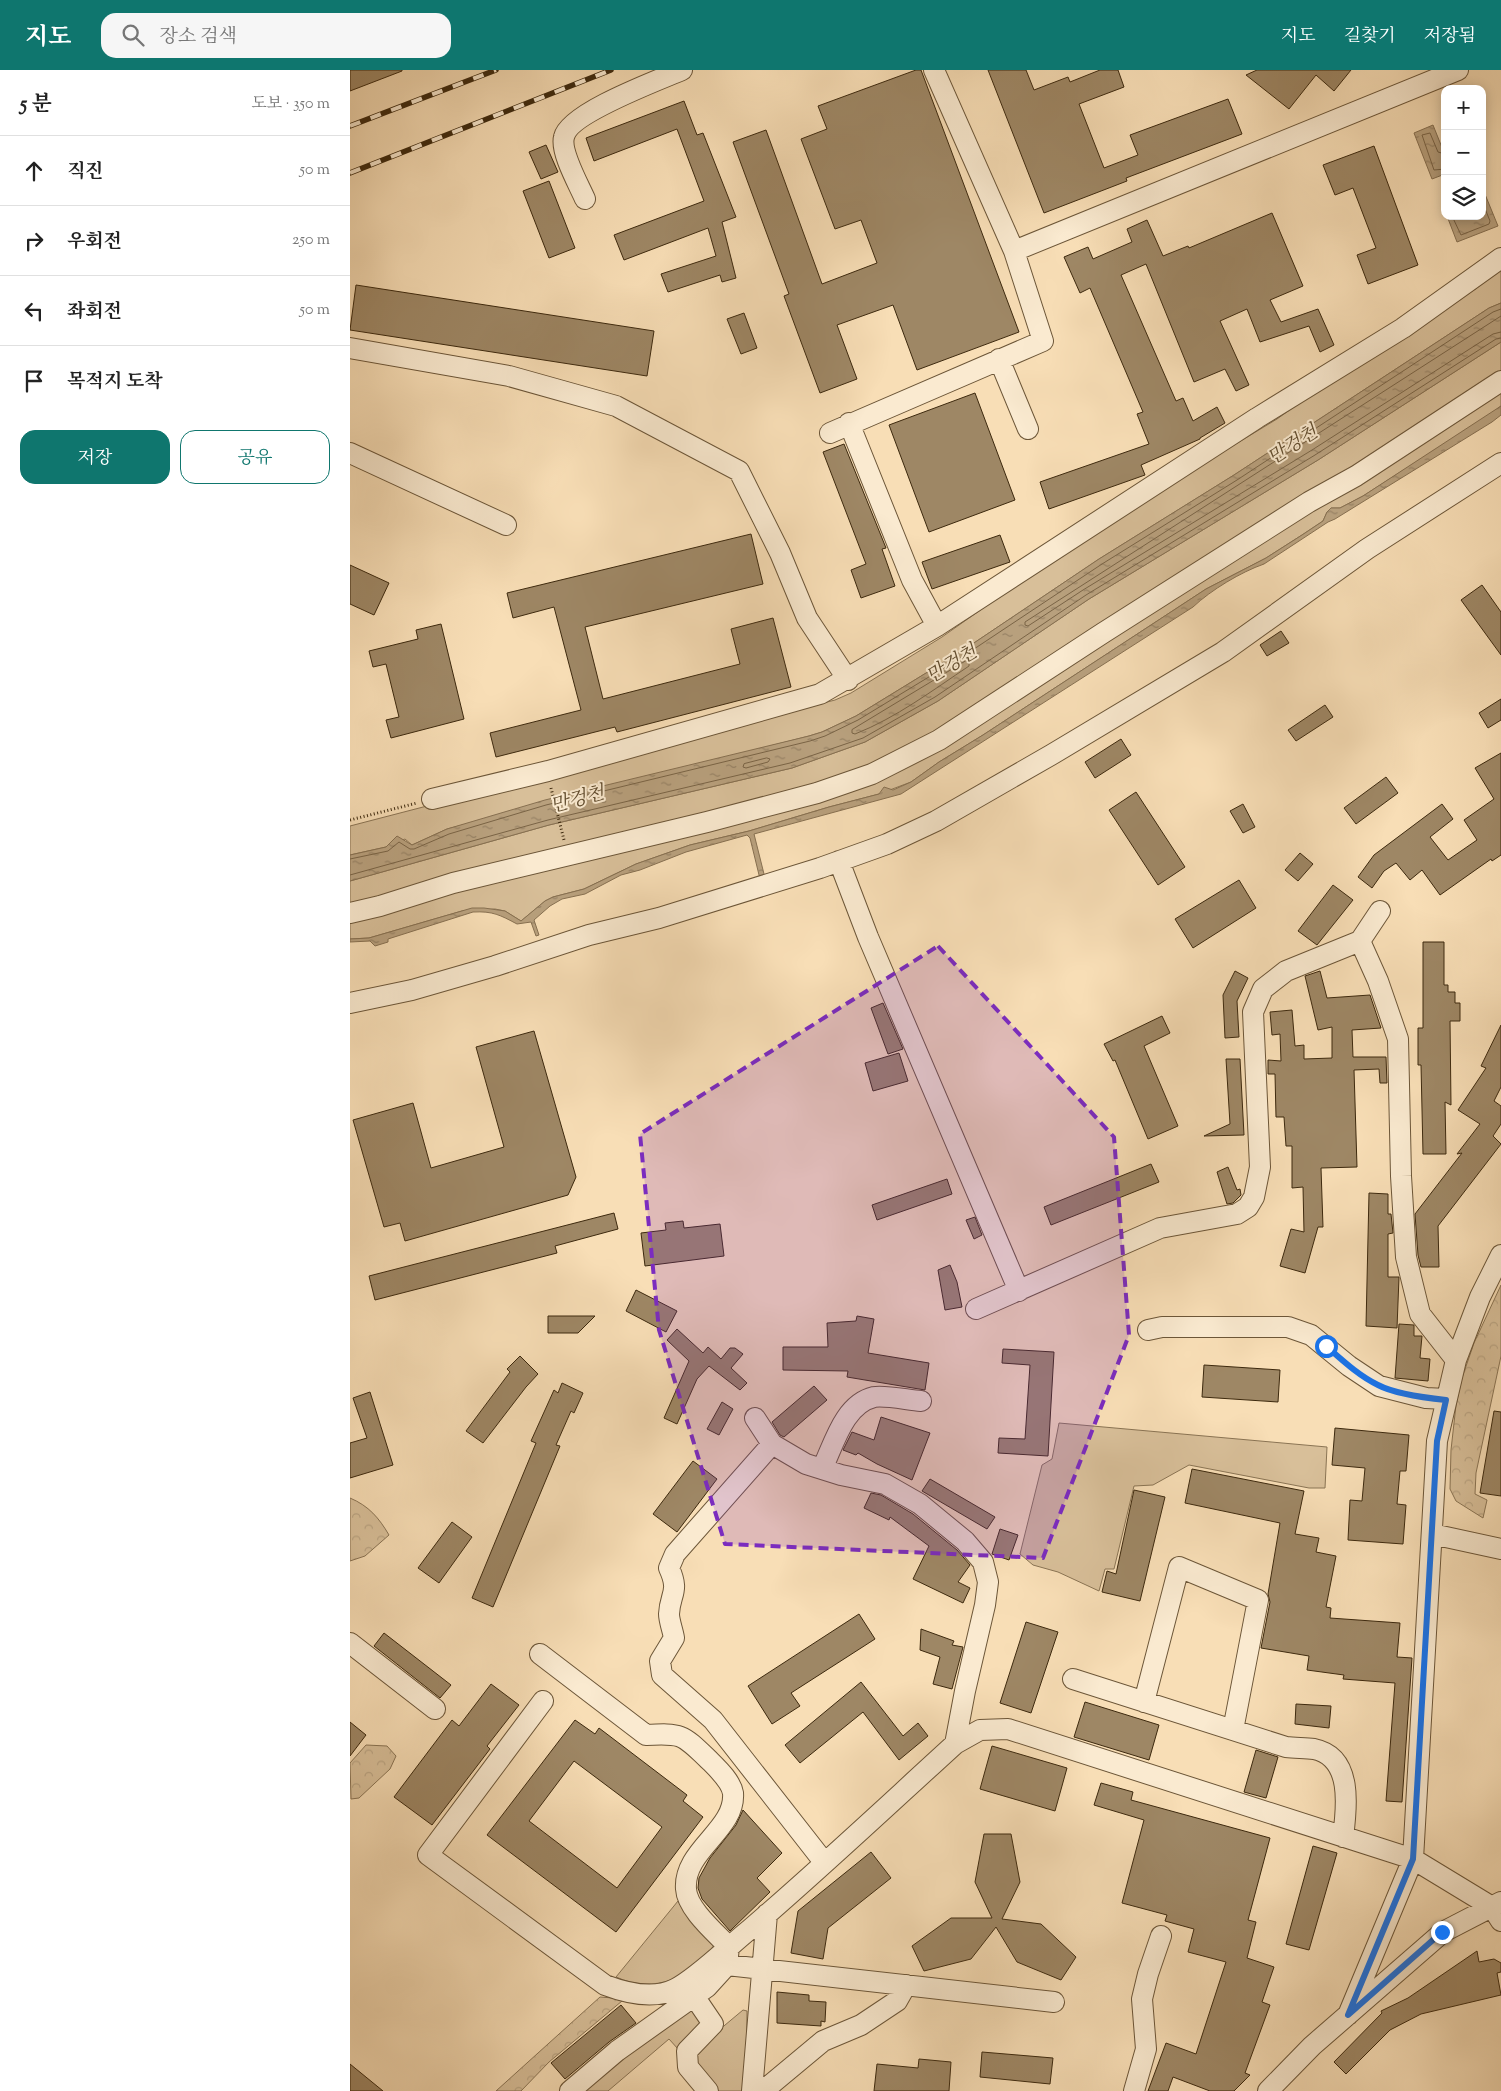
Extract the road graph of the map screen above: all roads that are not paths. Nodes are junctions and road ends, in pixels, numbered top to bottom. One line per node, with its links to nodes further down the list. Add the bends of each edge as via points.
1 (682, 70): 4 (street, via 583,115 570,128 564,137 565,152)
2 (934, 70): 5 (street)
3 (1458, 70): 5 (street)
4 (585, 199)
5 (1014, 251): 8 (street, via 1043,342)
6 (1501, 258): 16 (street, via 1403,328 1257,418)
7 (350, 348): 17 (street, via 509,376 616,406 739,471 780,553 807,618)
8 (999, 359): 10 (street); 11 (street)
9 (1501, 381): 21 (street, via 939,740 872,774 817,793 453,883)
10 (849, 423): 12 (street); 16 (street, via 912,580)
11 (1028, 429)
12 (830, 432)
13 (350, 453): 15 (street)
14 (1501, 463): 19 (street, via 1367,549 1223,652 1052,755 936,821 888,844)
15 (506, 525)
16 (937, 626): 17 (street)
17 (848, 680): 18 (street, via 820,694)
18 (432, 799)
19 (840, 861): 23 (street, via 495,966); 25 (street, via 868,937)
20 (1380, 911): 22 (street)
21 (350, 913)
22 (1360, 941): 25 (street, via 1286,971 1263,989 1253,1012 1260,1167 1254,1197 1248,1207 1237,1214 1160,1228); 28 (street, via 1398,1039 1406,1257 1420,1314)
23 (350, 1004)
24 (1501, 1255): 28 (street, via 1480,1297)
25 (1019, 1291): 26 (street)
26 (976, 1309)
27 (1148, 1330): 29 (street, via 1162,1327 1288,1327 1311,1334 1379,1386)
28 (1456, 1360): 29 (street)
29 (1446, 1400): 34 (street, via 1437,1441)
30 (921, 1401): 33 (street, via 874,1397 860,1403 846,1417)
31 (755, 1418): 32 (street)
32 (772, 1444): 33 (street, via 806,1464); 46 (street, via 674,1554 669,1568 675,1580 675,1592 669,1616 674,1638 660,1661 662,1675 713,1720)
33 (822, 1469): 43 (street, via 885,1484 920,1504 965,1541 983,1562 988,1582 985,1605)
34 (1432, 1534): 35 (street); 45 (street)
35 (1501, 1549)
36 (350, 1643): 41 (street)
37 (540, 1654): 50 (street, via 646,1735 675,1734 690,1741 722,1772 733,1792 730,1812 686,1873 686,1892)
38 (1073, 1679): 40 (street)
39 (543, 1701): 50 (street, via 428,1855 605,1985 630,1994 658,1994 674,1990)
40 (1144, 1702): 42 (street); 42 (street, via 1179,1568 1258,1600)
41 (435, 1709)
42 (1233, 1730): 44 (street, via 1286,1747 1316,1749 1333,1758 1343,1774 1346,1812)
43 (955, 1744): 44 (street, via 980,1730 1008,1729); 46 (street)
44 (1343, 1837): 45 (street)
45 (1413, 1859): 47 (street); 55 (street)
46 (824, 1862): 48 (street)
47 (1498, 1910): 55 (street, via 1442,1932)
48 (767, 1914): 50 (street); 51 (street)
49 (1161, 1936): 59 (street, via 1142,1999 1146,2049)
50 (728, 1956): 51 (street); 53 (street, via 707,1987)
51 (763, 1970): 52 (street); 56 (street)
52 (906, 1985): 54 (street); 56 (street, via 897,2001 861,2026 822,2041 769,2086)
53 (694, 1996): 57 (street, via 617,2051); 58 (street, via 712,2024 687,2051 688,2067)
54 (1054, 2002)
55 (1348, 2015): 60 (street)
56 (752, 2090)
57 (570, 2091)
58 (708, 2091)
59 (1134, 2091)
60 (1268, 2091)

